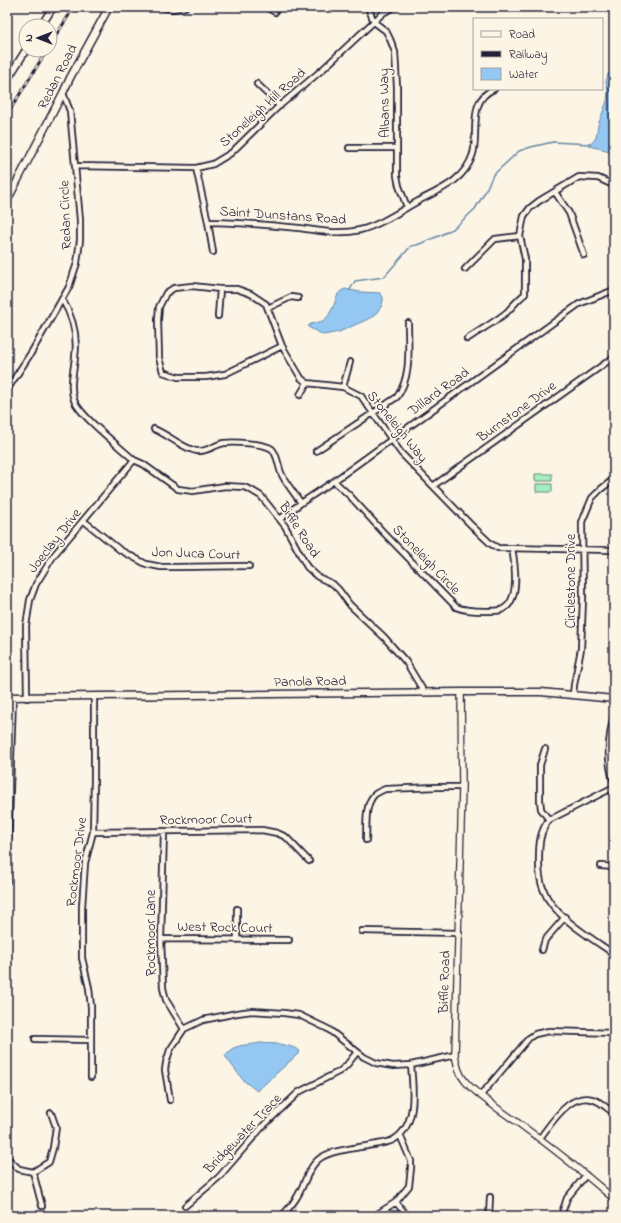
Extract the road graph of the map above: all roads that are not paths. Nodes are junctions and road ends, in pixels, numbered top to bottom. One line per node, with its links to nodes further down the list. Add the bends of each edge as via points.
1 (54, 7): 9 (main road)
2 (109, 7): 15 (main road, Redan Road)
3 (161, 7): 4 (street)
4 (185, 7)
5 (266, 7): 8 (street)
6 (368, 7): 10 (street, Albans Way)
7 (394, 7): 10 (street, Stoneleigh Hill Road)
8 (275, 12)
9 (46, 18)
10 (374, 22): 16 (street, Stoneleigh Hill Road); 18 (street, Albans Way, via 386,31 395,52)
11 (21, 58): 12 (main road)
12 (7, 80)
13 (257, 84): 16 (street)
14 (492, 90): 24 (street, Saint Dunstans Road, via 484,96 476,113 473,153 466,168 451,184)
15 (63, 93): 19 (street, Redan Circle, via 70,111); 23 (main road, Redan Road)
16 (280, 106): 20 (street, Stoneleigh Hill Road, via 226,157 213,164)
17 (349, 148): 18 (street)
18 (397, 148): 24 (street, Albans Way, via 397,176)
19 (75, 166): 20 (street, Stoneleigh Hill Road); 33 (street, Redan Circle, via 80,240 74,273)
20 (196, 168): 25 (street)
21 (614, 188): 22 (street, via 598,178 580,177)
22 (555, 192): 26 (street, via 530,208 524,216); 28 (street, via 569,213)
23 (7, 201)
24 (407, 207): 25 (street, Saint Dunstans Road, via 378,224 351,232)
25 (208, 222): 27 (street)
26 (520, 236): 29 (street, via 495,239); 37 (street, via 525,259 525,294 497,320)
27 (213, 252)
28 (584, 255)
29 (465, 269)
30 (220, 289): 34 (street, via 237,289 251,294); 35 (street); 38 (street, via 192,286 174,288 166,293 159,307 158,343 163,372 178,377 225,374)
31 (614, 290): 47 (street, Dillard Road, via 579,304)
32 (298, 298): 34 (street, via 291,297)
33 (62, 299): 43 (street, Redan Circle); 49 (street, Biffle Road, via 70,311 74,325 76,355 72,383 73,399 86,416)
34 (268, 308): 38 (street)
35 (218, 316)
36 (408, 323): 45 (street, via 406,379 397,397)
37 (467, 339)
38 (282, 346): 41 (street, via 301,378)
39 (614, 357): 52 (street, Burnstone Drive)
40 (350, 362): 42 (street)
41 (307, 383): 42 (street, Stoneleigh Way); 44 (street)
42 (343, 387): 45 (street, Stoneleigh Way, via 361,396)
43 (7, 390)
44 (300, 395)
45 (372, 414): 47 (street, Stoneleigh Way); 48 (street)
46 (154, 429): 53 (street, via 186,448 197,451 223,443 260,444 271,448 282,475)
47 (391, 440): 51 (street, Dillard Road); 52 (street, Stoneleigh Way)
48 (316, 451)
49 (134, 460): 54 (street, Biffle Road, via 178,489 193,491 225,486 251,490 261,496); 55 (street, Joeclay Drive)
50 (614, 479): 57 (street, Circlestone Drive, via 592,498 587,508 582,522)
51 (334, 482): 53 (street, Dillard Road); 56 (street, Stoneleigh Circle, via 456,607 484,611 507,607 514,598)
52 (433, 486): 56 (street, Stoneleigh Way, via 491,544 498,548)
53 (301, 503): 54 (street, Dillard Road)
54 (280, 519): 60 (street, Biffle Road, via 307,567 318,577 333,584 350,605 384,637 406,662)
55 (84, 521): 59 (street, Jon Juca Court, via 120,550 146,564 178,567); 65 (street, Joeclay Drive, via 54,555 36,584 30,600 26,626)
56 (512, 548): 57 (street, Stoneleigh Way)
57 (582, 549): 58 (street, Stoneleigh Way); 62 (street, Circlestone Drive, via 581,649)
58 (614, 550)
59 (249, 566)
60 (424, 692): 61 (main road, Panola Road); 64 (main road, Panola Road)
61 (461, 692): 62 (main road, Panola Road, via 541,692); 70 (street, Biffle Road)
62 (573, 695): 66 (main road, Panola Road)
63 (10, 697): 65 (main road, Panola Road); 79 (street)
64 (94, 697): 65 (main road, Panola Road); 74 (street, Rockmoor Drive)
65 (27, 698)
66 (614, 699)
67 (614, 715): 69 (street, via 608,745)
68 (545, 750): 72 (street, via 540,765 540,800 541,808)
69 (614, 784)
70 (462, 787): 75 (street, via 385,789 379,792 368,805); 83 (street, Biffle Road)
71 (614, 787): 72 (street)
72 (549, 820): 81 (street, via 541,835 539,875 544,892 552,905)
73 (164, 831): 74 (street, Rockmoor Court); 76 (street, Rockmoor Court, via 262,830 277,833 286,837); 84 (street, Rockmoor Lane)
74 (93, 832): 92 (street, Rockmoor Drive, via 85,863 82,907 82,958 89,988)
75 (366, 840)
76 (309, 861)
77 (601, 866): 78 (street)
78 (614, 867)
79 (7, 881)
80 (237, 909): 85 (street)
81 (565, 917): 87 (street, via 545,940); 88 (street)
82 (362, 931): 83 (street)
83 (459, 933): 94 (street, Biffle Road)
84 (160, 939): 85 (street, West Rock Court); 89 (street, Rockmoor Lane, via 162,988 166,1000)
85 (237, 940): 86 (street, West Rock Court)
86 (289, 940)
87 (542, 950)
88 (614, 954)
89 (184, 1029): 93 (street, via 203,1020 237,1013 284,1013 299,1015 328,1029); 98 (street, via 170,1050 166,1063)
90 (614, 1033): 97 (street, via 549,1031 535,1034)
91 (35, 1039): 92 (street)
92 (91, 1040): 96 (street, Rockmoor Drive)
93 (357, 1052): 95 (street, via 376,1063 393,1066); 110 (street, Bridgewater Trace, via 340,1071 299,1092 264,1126 219,1177)
94 (455, 1055): 95 (street); 97 (street, Biffle Road, via 464,1080)
95 (411, 1065): 101 (street, via 412,1109 408,1123)
96 (91, 1077)
97 (481, 1095): 102 (street, Biffle Road)
98 (170, 1100)
99 (51, 1113): 104 (street, via 56,1127 49,1162)
100 (614, 1113): 102 (street, via 598,1101 577,1100 565,1107)
101 (400, 1135): 108 (street, via 408,1152 411,1168 409,1186); 111 (street, via 392,1141 323,1156 313,1165 296,1199)
102 (540, 1138): 105 (street, Biffle Road)
103 (7, 1158): 104 (street, via 19,1169)
104 (33, 1172): 109 (street)
105 (586, 1175): 107 (street, Biffle Road); 115 (street, via 567,1198)
106 (490, 1197): 114 (street)
107 (614, 1199)
108 (396, 1202): 112 (street); 113 (street)
109 (42, 1206)
110 (185, 1206)
111 (282, 1216)
112 (374, 1216)
113 (407, 1216)
114 (489, 1216)
115 (560, 1216)

